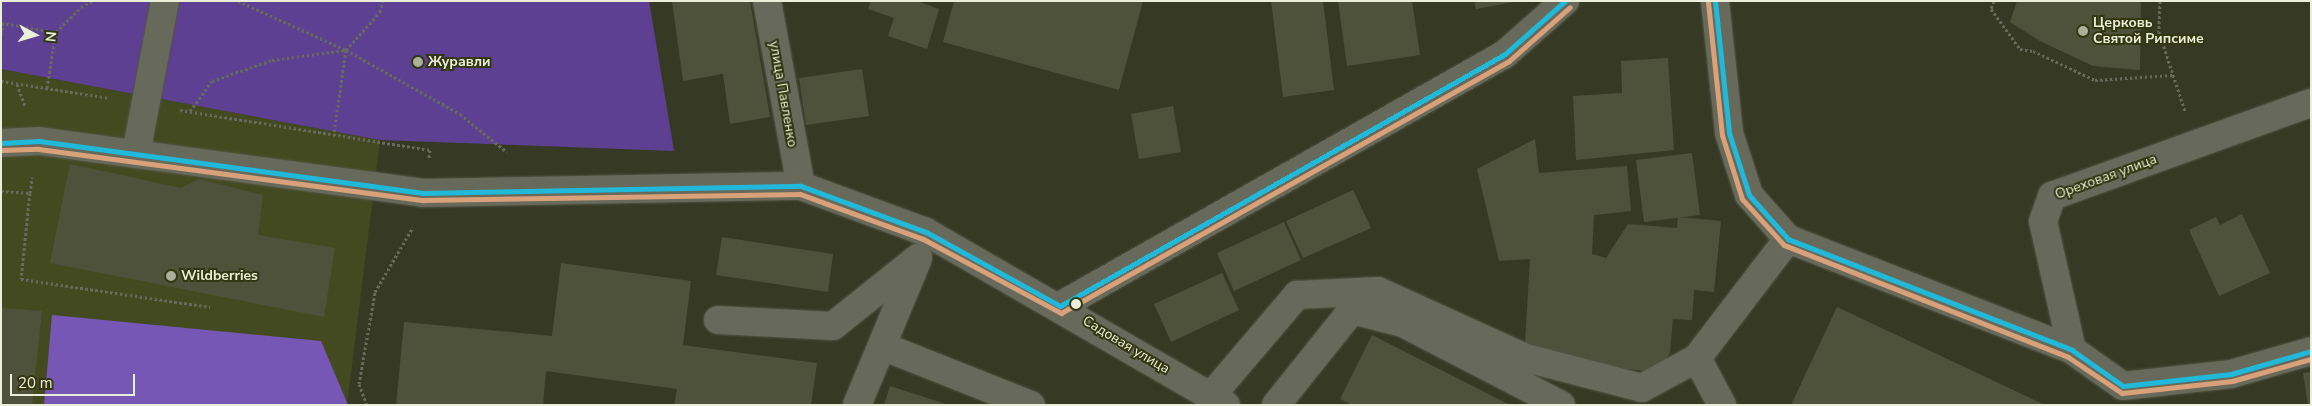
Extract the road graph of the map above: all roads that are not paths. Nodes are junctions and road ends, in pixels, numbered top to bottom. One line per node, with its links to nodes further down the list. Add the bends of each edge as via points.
1 (165, 1): 7 (street)
2 (767, 1): 8 (street, улица Павленко)
3 (1565, 1): 12 (street, via 1505,54)
4 (1715, 1): 10 (street, via 1729,133 1749,195)
5 (2311, 103): 15 (street, Ореховая улица, via 2052,196 2046,202 2043,221)
6 (1, 143): 7 (street, Садовая улица, via 39,140)
7 (136, 154): 8 (street, Садовая улица, via 423,193)
8 (801, 186): 9 (street, Садовая улица)
9 (926, 232): 11 (street); 12 (street, Садовая улица)
10 (1788, 239): 15 (street); 17 (street)
11 (918, 258): 13 (street, via 833,326); 14 (street)
12 (1060, 306): 19 (street, Садовая улица)
13 (718, 320)
14 (882, 346): 20 (street); 21 (street)
15 (2072, 350): 18 (street)
16 (2311, 352): 18 (street, via 2231,374)
17 (1697, 358): 19 (street, via 1642,388 1526,358 1378,291 1297,295); 24 (street)
18 (2128, 395)
19 (1218, 400)
20 (857, 405)
21 (1031, 405)
22 (1276, 405): 23 (street, via 1352,310 1404,323)
23 (1561, 405)
24 (1722, 405)

